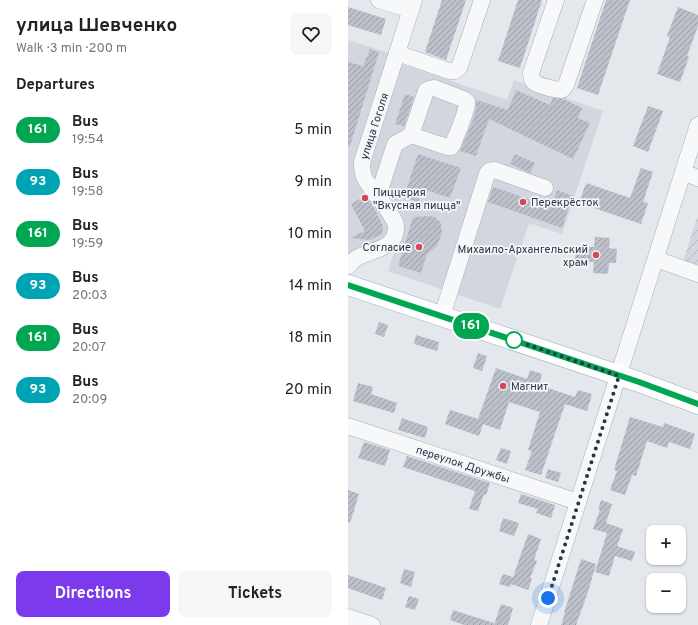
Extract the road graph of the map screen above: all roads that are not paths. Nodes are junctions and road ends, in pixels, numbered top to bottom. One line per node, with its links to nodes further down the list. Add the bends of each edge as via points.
1 (379, 0): 5 (street)
2 (482, 0): 6 (street, via 455,71)
3 (556, 0): 4 (street, via 531,78 534,83 557,90 562,90 566,86)
4 (595, 0)
5 (413, 5): 6 (street, улица Гоголя)
6 (397, 53): 12 (street, улица Гоголя, via 362,162 364,178)
7 (698, 125): 9 (street)
8 (411, 135): 12 (street, via 395,144)
9 (683, 172): 10 (street); 13 (street)
10 (698, 178)
11 (545, 188): 17 (street, via 495,170 489,171)
12 (378, 196): 14 (street, улица Гоголя, via 396,224 394,237 379,249 358,256)
13 (656, 259): 15 (street); 18 (street)
14 (348, 266)
15 (698, 274)
16 (348, 285): 17 (main road)
17 (442, 316): 18 (main road)
18 (619, 376): 19 (main road); 21 (street)
19 (698, 404)
20 (348, 426): 21 (street, переулок Дружбы)
21 (578, 502): 24 (street)
22 (348, 617): 23 (street)
23 (372, 625)
24 (539, 625)

